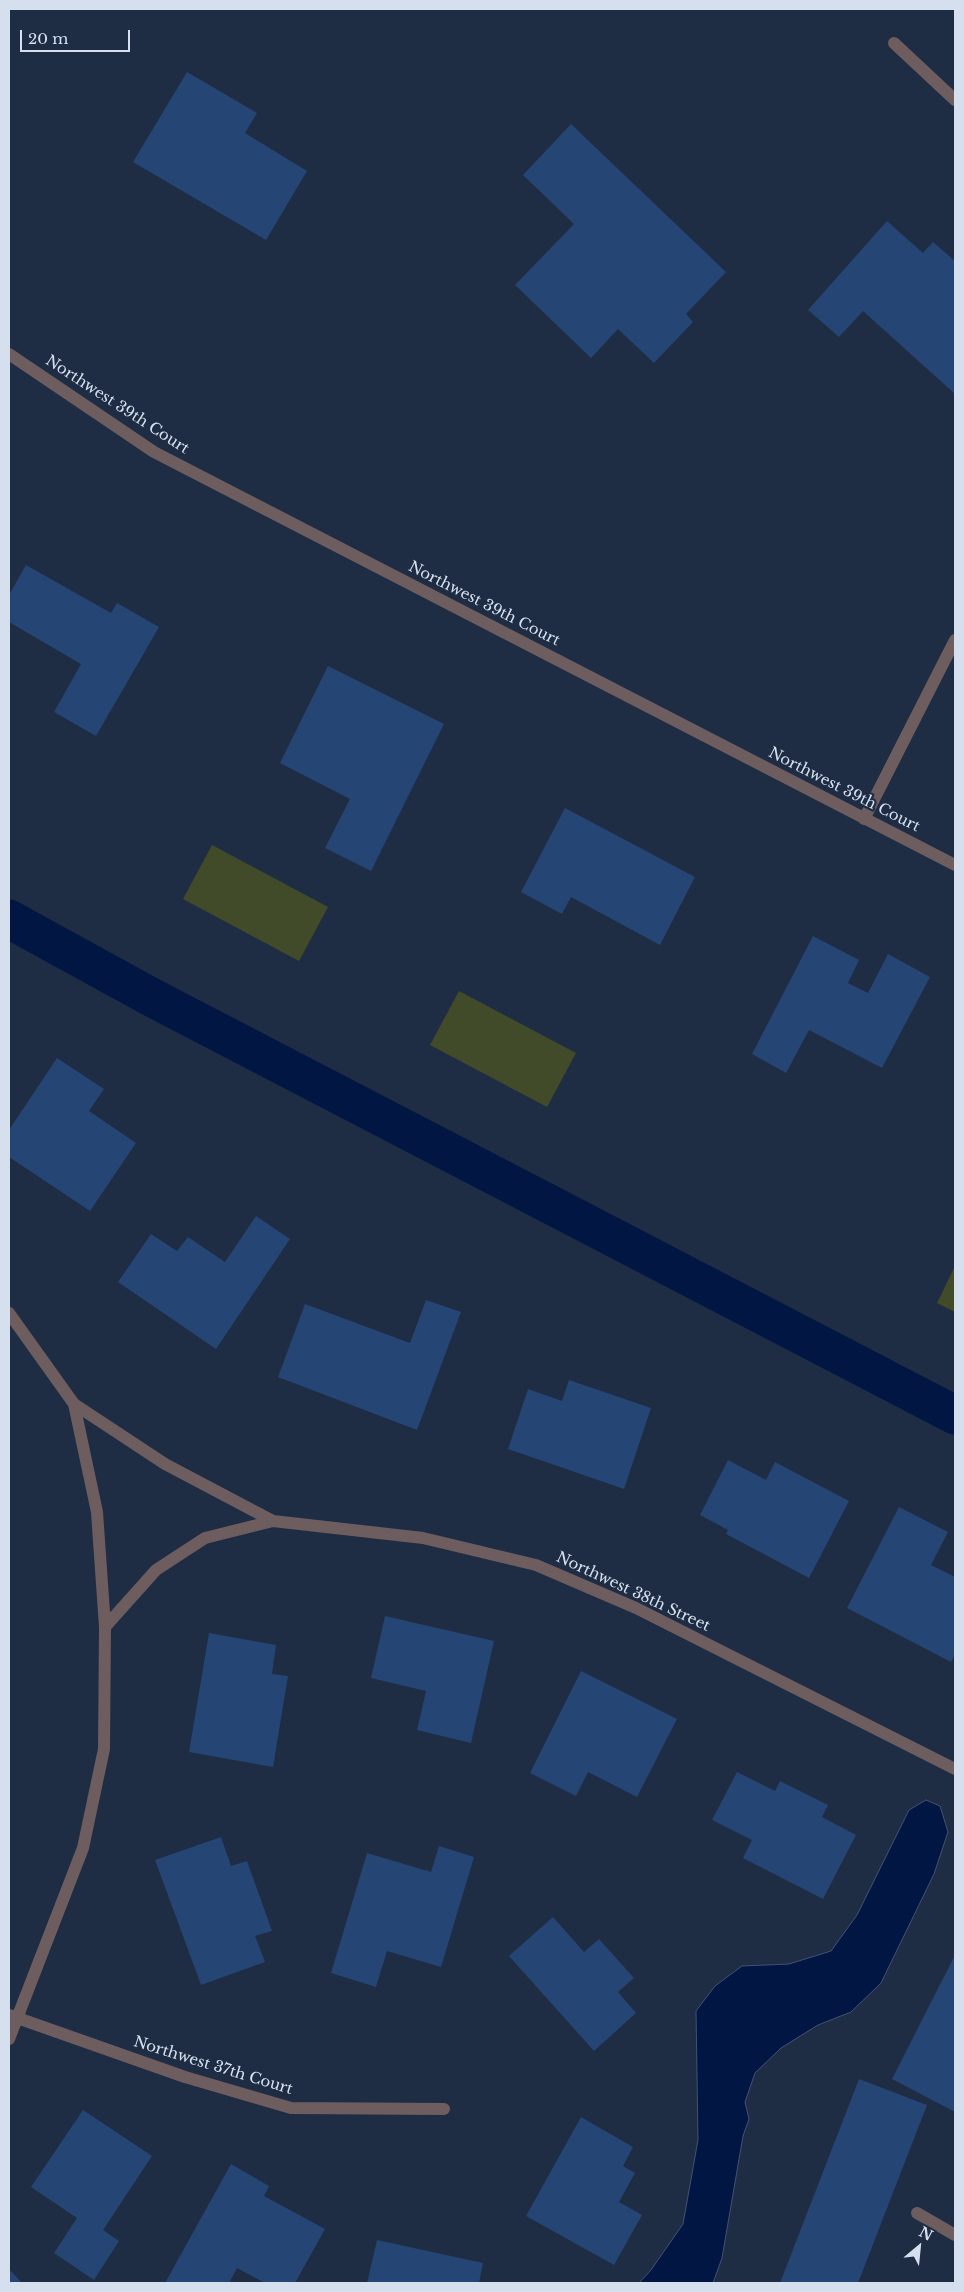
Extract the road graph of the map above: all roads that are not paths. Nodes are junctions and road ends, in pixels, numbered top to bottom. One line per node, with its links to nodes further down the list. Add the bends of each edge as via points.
1 (894, 43): 2 (street)
2 (955, 100)
3 (9, 354): 5 (street, Northwest 39th Court, via 154,452)
4 (955, 640): 5 (street)
5 (864, 819): 6 (street, Northwest 39th Court)
6 (955, 865)
7 (9, 1313): 8 (street, Northwest 38th Street)
8 (74, 1404): 9 (street, Northwest 38th Street, via 165,1464); 10 (street, Northwest 38th Street, via 96,1512)
9 (273, 1521): 10 (street, Northwest 38th Street, via 205,1538 156,1570); 11 (street, Northwest 38th Street, via 423,1538 536,1565 636,1608)
10 (104, 1628): 12 (street, via 104,1749 83,1848)
11 (955, 1769)
12 (13, 2018): 13 (street); 14 (street, Northwest 37th Court, via 185,2077 291,2108)
13 (9, 2040)
14 (444, 2109)
15 (917, 2213): 16 (street)
16 (955, 2235)

